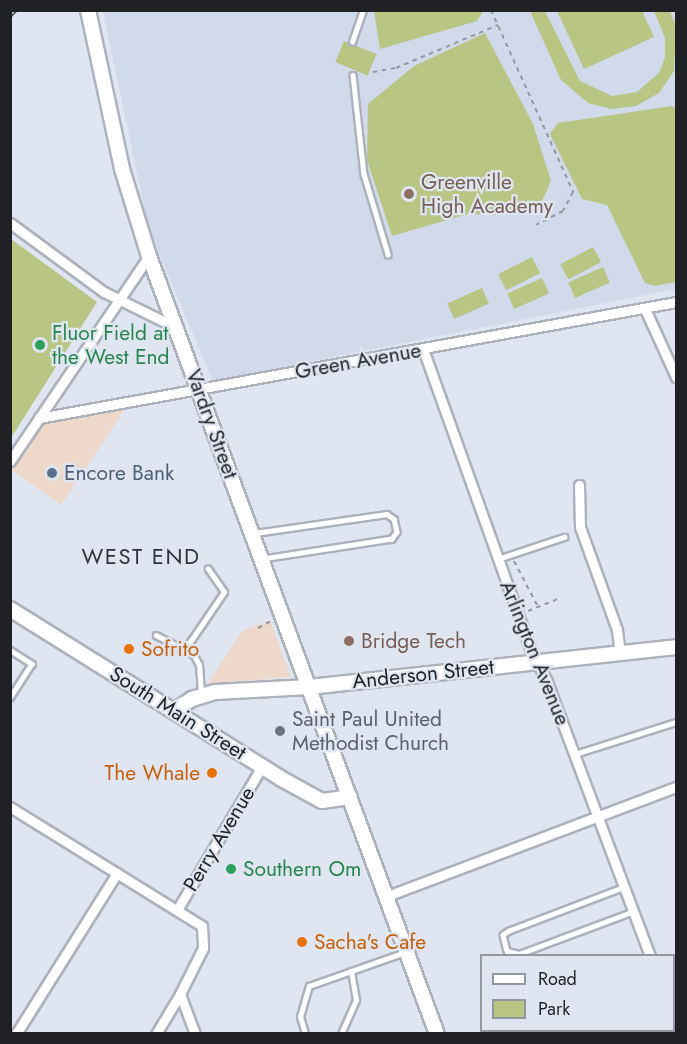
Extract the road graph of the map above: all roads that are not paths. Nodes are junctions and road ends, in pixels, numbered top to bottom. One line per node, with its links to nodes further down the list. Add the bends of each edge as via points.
1 (88, 10): 7 (main road, Vardry Street, via 122,169)
2 (363, 10): 3 (lane)
3 (352, 42)
4 (353, 75): 6 (lane, via 364,174)
5 (10, 223): 8 (street)
6 (388, 254)
7 (149, 256): 8 (street); 11 (main road, Vardry Street)
8 (118, 298): 11 (street); 15 (street)
9 (676, 302): 10 (street, Green Avenue)
10 (645, 309): 12 (street, Green Avenue); 13 (street)
11 (177, 328): 14 (main road, Vardry Street)
12 (423, 349): 14 (street, Green Avenue); 20 (street, Arlington Avenue)
13 (676, 376)
14 (199, 390): 15 (street, Green Avenue); 18 (main road, Vardry Street)
15 (39, 418): 16 (street)
16 (10, 461)
17 (579, 485): 27 (street, via 580,527 617,630)
18 (252, 534): 21 (main road, Vardry Street); 21 (lane, via 387,514 394,519 398,532 392,539)
19 (564, 537): 20 (lane)
20 (498, 559): 29 (street, Arlington Avenue)
21 (262, 560): 30 (main road, Vardry Street)
22 (208, 569): 28 (lane, via 224,592 188,645)
23 (10, 609): 33 (main road, South Main Street)
24 (156, 635): 28 (lane)
25 (676, 647): 27 (main road, Anderson Street)
26 (10, 650): 32 (lane, via 32,664)
27 (620, 653): 29 (main road, Anderson Street)
28 (192, 654): 31 (lane, via 199,665)
29 (537, 662): 30 (main road, Anderson Street); 35 (street, Arlington Avenue)
30 (309, 687): 31 (main road, Anderson Street); 38 (main road, Vardry Street)
31 (201, 695): 33 (main road, Anderson Street)
32 (10, 698)
33 (174, 711): 36 (main road, South Main Street)
34 (676, 722): 35 (lane)
35 (575, 754): 40 (street, Arlington Avenue)
36 (262, 766): 38 (main road, South Main Street, via 322,801); 44 (street, Perry Avenue)
37 (676, 787): 40 (street)
38 (350, 797): 43 (main road, Vardry Street)
39 (10, 807): 41 (street)
40 (598, 817): 42 (street, Arlington Avenue); 43 (street)
41 (117, 873): 44 (street); 51 (street)
42 (625, 887): 45 (street, Arlington Avenue); 45 (lane, via 509,931 503,935 507,951 519,954)
43 (387, 896): 46 (main road, Vardry Street)
44 (177, 910): 49 (street, Perry Avenue, via 202,926 205,937)
45 (634, 911): 47 (street, Arlington Avenue)
46 (407, 951): 48 (lane); 50 (main road, Vardry Street)
47 (649, 954)
48 (351, 971): 54 (lane, via 305,990 300,1017); 55 (lane, via 356,1000)
49 (180, 994): 52 (street, Perry Avenue); 53 (street)
50 (435, 1033)
51 (16, 1034)
52 (156, 1034)
53 (195, 1034)
54 (305, 1034)
55 (341, 1034)

